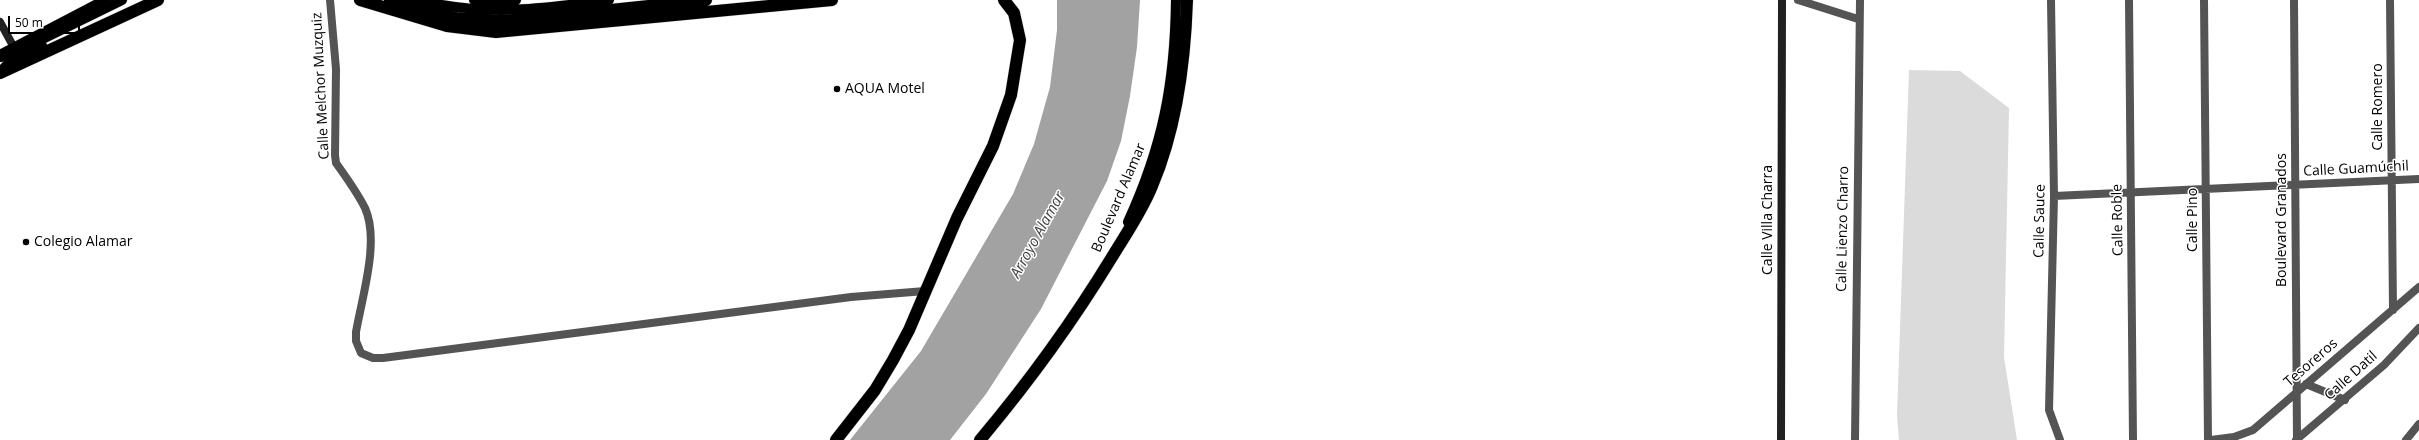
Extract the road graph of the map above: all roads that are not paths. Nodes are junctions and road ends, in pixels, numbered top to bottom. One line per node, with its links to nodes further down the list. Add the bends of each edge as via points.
1 (105, 0): 28 (main road)
2 (122, 0): 28 (main road)
3 (138, 0): 28 (highway, via 58,40 28,51)
4 (158, 0): 30 (highway)
5 (330, 0): 39 (street, Calle Melchor Muzquiz, via 336,69 336,163 365,208 370,230 371,247 356,332 356,341 361,353 373,358 383,358 851,297)
6 (360, 0): 24 (highway, via 447,26 496,32)
7 (390, 0): 25 (highway, via 432,12 477,20 505,22)
8 (418, 0): 25 (main road, via 473,10)
9 (474, 0): 10 (main road)
10 (516, 0)
11 (609, 0): 25 (main road)
12 (832, 0): 24 (highway)
13 (1004, 0): 39 (highway, via 1014,13 1020,40 1011,95 993,146 957,218)
14 (1176, 0): 37 (main road, Boulevard Alamar, via 1176,42 1163,130 1146,180)
15 (1187, 0): 37 (highway, via 1186,44 1180,88 1168,142 1152,186 1130,229)
16 (1782, 0): 48 (street, Calle Villa Charra)
17 (1798, 0): 26 (street)
18 (1860, 0): 26 (street, Calle Lienzo Charro)
19 (2051, 0): 36 (street, Calle Sauce)
20 (2129, 0): 35 (street, Calle Roble)
21 (2204, 0): 34 (street, Calle Pino)
22 (2294, 0): 33 (street, Boulevard Granados)
23 (2390, 0): 32 (street, Calle Romero)
24 (706, 4): 25 (highway)
25 (544, 13)
26 (1858, 19): 49 (street, Calle Lienzo Charro)
27 (0, 22): 28 (street)
28 (15, 50): 29 (highway); 30 (main road)
29 (0, 55)
30 (0, 73)
31 (2419, 179): 32 (street, Calle Guamúchil)
32 (2392, 181): 33 (street, Calle Guamúchil); 40 (street, Calle Romero)
33 (2295, 185): 34 (street, Calle Guamúchil); 43 (street, Boulevard Granados)
34 (2205, 190): 35 (street, Calle Guamúchil); 52 (street, Calle Pino)
35 (2130, 193): 36 (street, Calle Guamúchil); 51 (street, Calle Roble)
36 (2054, 196): 50 (street, Calle Sauce, via 2050,410)
37 (1113, 255): 47 (highway, Boulevard Alamar, via 1012,402)
38 (2419, 287): 40 (street, Tesoreros)
39 (925, 291): 46 (highway, via 894,360 875,390)
40 (2393, 310): 42 (street, Tesoreros)
41 (2419, 328): 44 (street, Calle Datil, via 2384,365)
42 (2306, 384): 43 (street, Tesoreros); 44 (street)
43 (2297, 392): 53 (street, Tesoreros, via 2253,430 2234,437); 54 (street, Boulevard Granados)
44 (2345, 400): 54 (street, Calle Datil)
45 (2419, 424): 55 (street)
46 (836, 440)
47 (980, 440)
48 (1781, 440)
49 (1855, 440)
50 (2060, 440)
51 (2133, 440)
52 (2208, 440)
53 (2211, 440)
54 (2297, 440)
55 (2406, 440)

